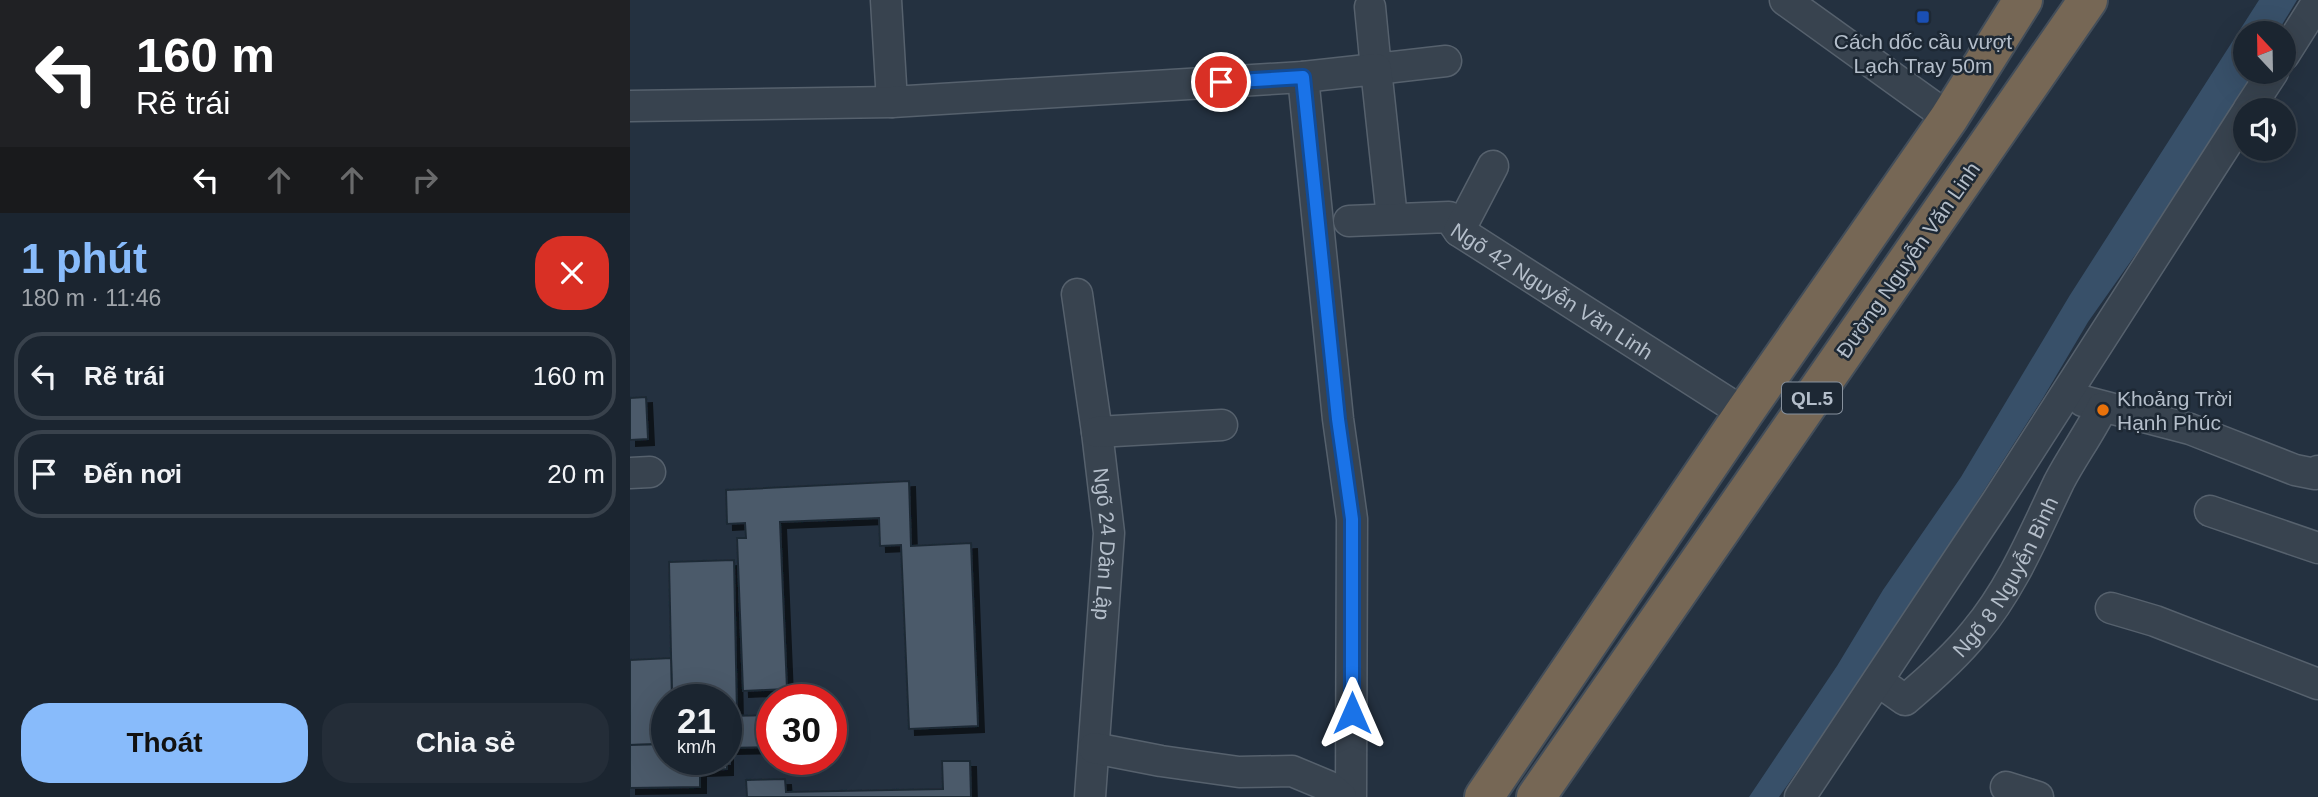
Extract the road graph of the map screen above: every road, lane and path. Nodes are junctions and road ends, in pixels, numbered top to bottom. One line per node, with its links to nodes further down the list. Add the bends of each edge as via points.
1 (886, 0): 11 (street)
2 (1785, 0): 13 (street)
3 (2023, 0): 13 (highway, QL.5)
4 (2088, 0): 37 (highway, Đường Nguyễn Văn Linh / QL.5)
5 (2318, 1): 7 (street)
6 (1370, 8): 9 (street)
7 (2296, 36)
8 (1446, 61): 9 (street)
9 (1376, 69): 10 (street); 16 (street)
10 (1303, 77): 11 (street); 35 (street, via 1352,519)
11 (892, 102): 12 (street)
12 (630, 106)
13 (1949, 118): 22 (highway, QL.5)
14 (2233, 134): 20 (street)
15 (1493, 166): 18 (street)
16 (1392, 218): 17 (street, Ngõ 42 Nguyễn Văn Linh); 18 (street, Ngõ 42 Nguyễn Văn Linh, via 1449,217)
17 (1349, 221)
18 (1459, 231): 22 (street, Ngõ 42 Nguyễn Văn Linh)
19 (1077, 294): 24 (street, Ngõ 24 Dân Lập)
20 (2065, 394): 21 (street); 29 (street)
21 (2102, 408): 25 (street, via 2190,429 2295,470); 29 (street, Ngõ 8 Nguyễn Bình, via 2036,536 1975,632 1905,700)
22 (1744, 413): 36 (highway, QL.5)
23 (1222, 425): 24 (street)
24 (1097, 432): 31 (street, Ngõ 24 Dân Lập, via 1109,533)
25 (2318, 471)
26 (2210, 511): 27 (street)
27 (2318, 548)
28 (2110, 608): 30 (street)
29 (1878, 681): 38 (street)
30 (2318, 684)
31 (1094, 748): 33 (street, Ngõ 24 Dân Lập); 34 (street, via 1239,772 1292,771 1328,786)
32 (2006, 787): 39 (street)
33 (1090, 797)
34 (1341, 797)
35 (1351, 797)
36 (1485, 797)
37 (1536, 797)
38 (1800, 797)
39 (2038, 797)

